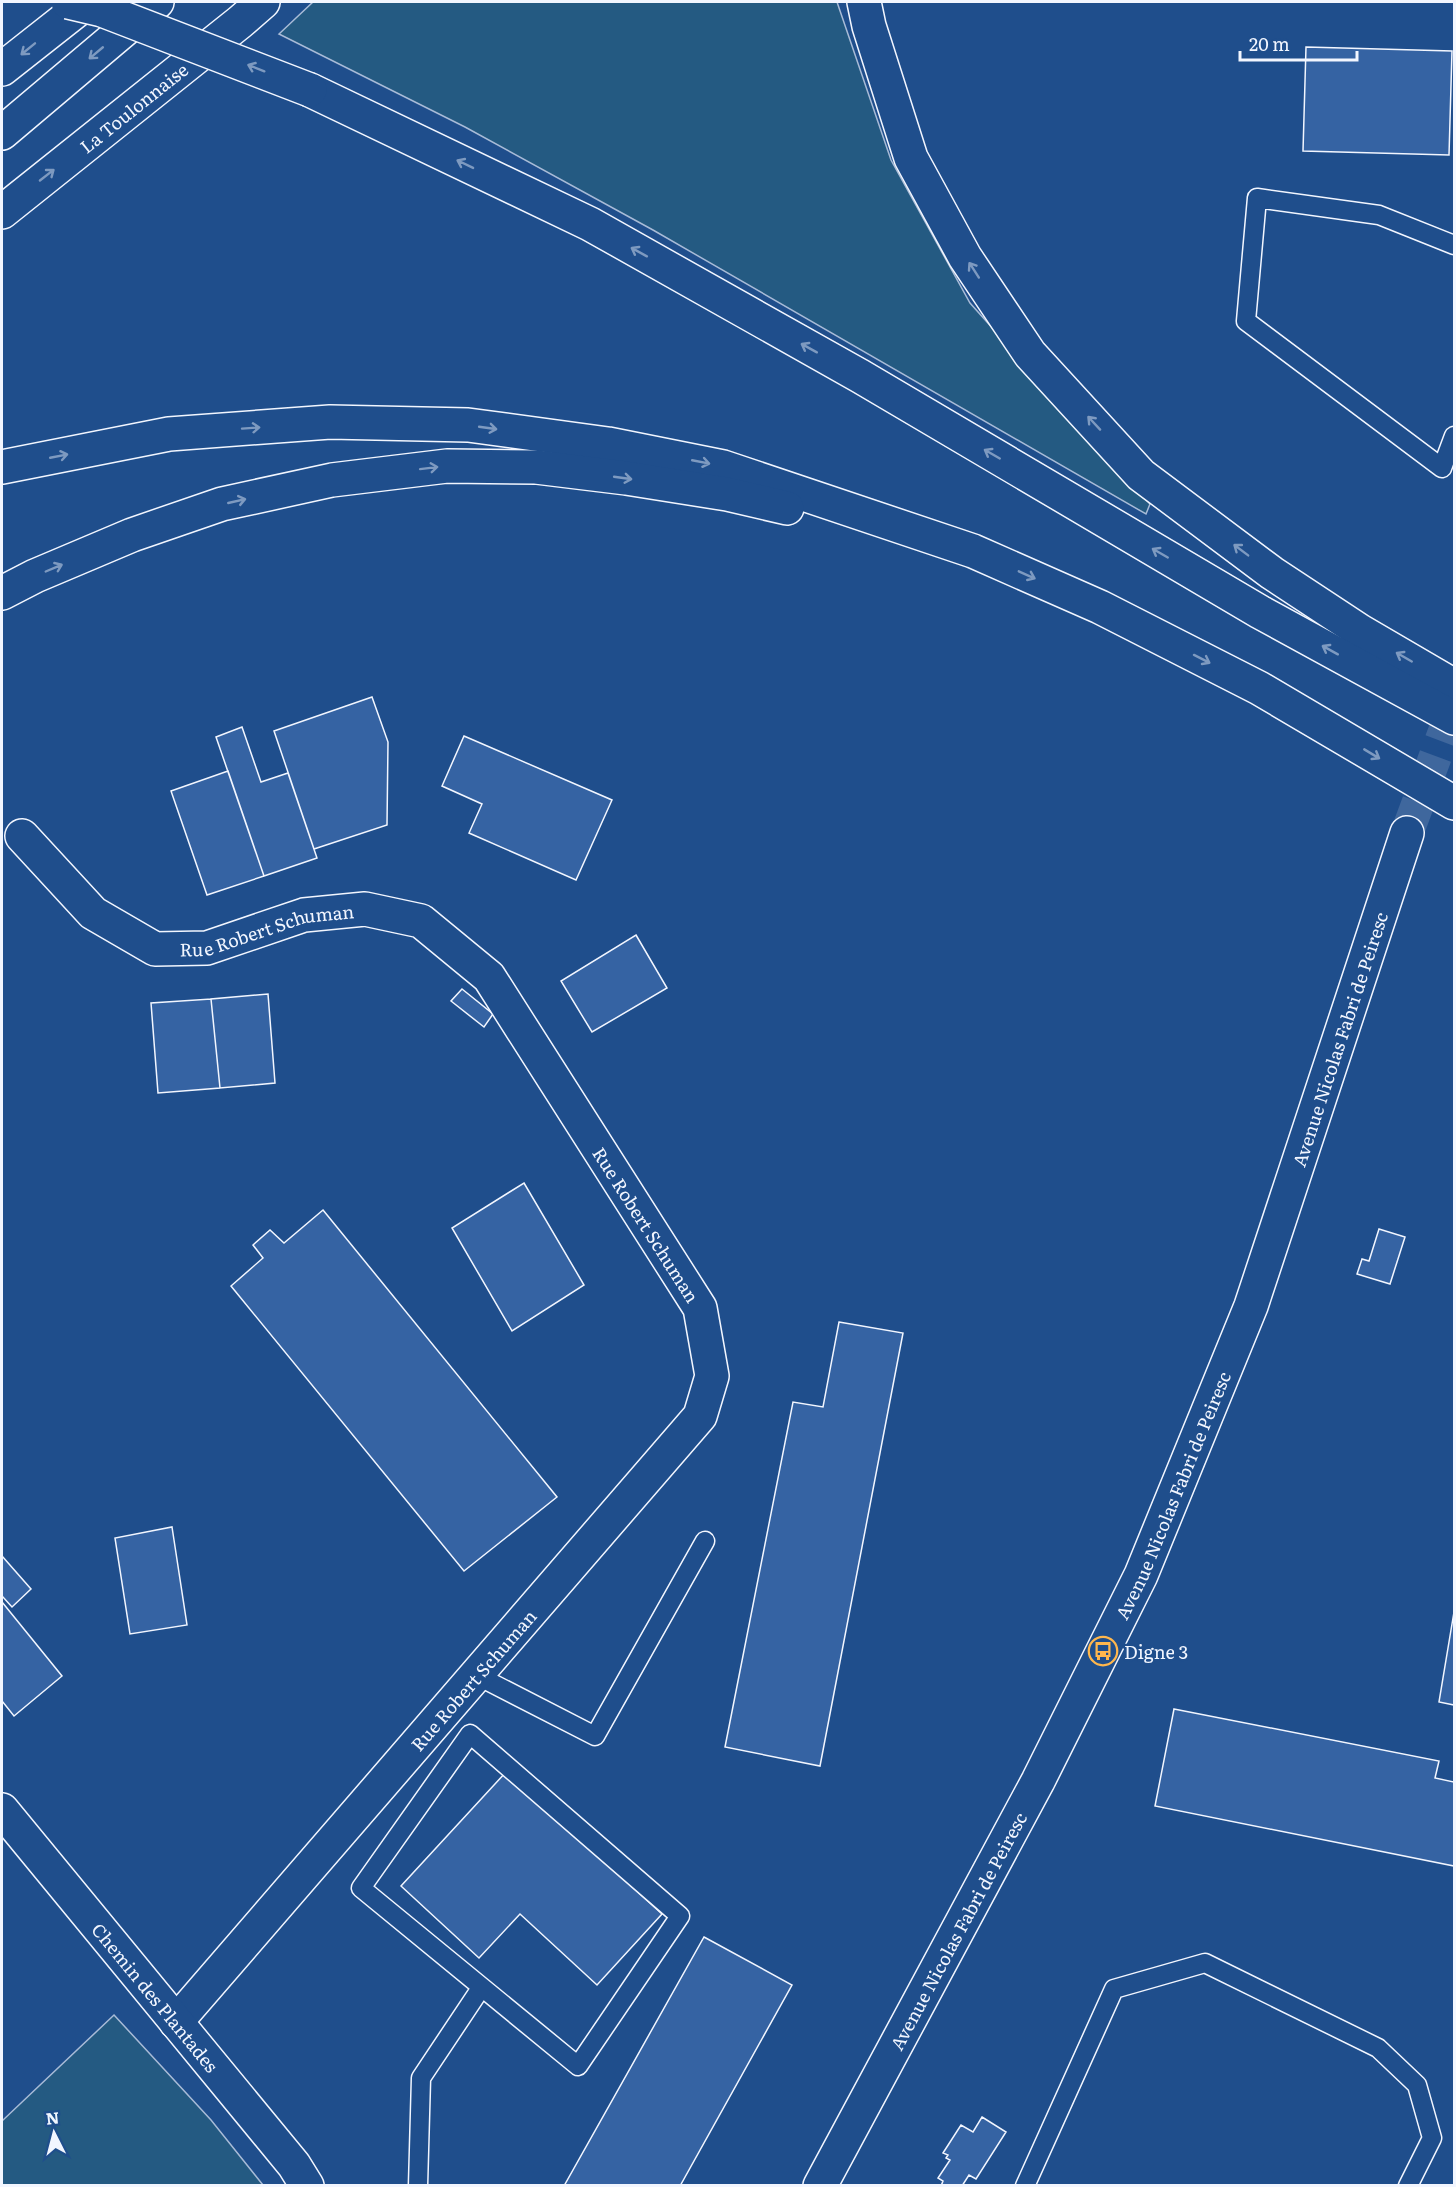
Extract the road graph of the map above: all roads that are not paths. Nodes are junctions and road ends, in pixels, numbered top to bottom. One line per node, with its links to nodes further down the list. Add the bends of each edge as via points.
1 (68, 2): 15 (main road, one-way to 1, bridge, via 1260,612 860,376 590,224 310,90 102,10)
2 (87, 2): 6 (main road, one-way to 6)
3 (157, 2): 7 (main road, one-way to 7)
4 (262, 2): 8 (main road, La Toulonnaise, one-way to 4)
5 (864, 2): 14 (main road, one-way to 5, via 1360,632 1272,573 1141,474 1030,354 965,257 911,158)
6 (2, 69)
7 (2, 133)
8 (2, 212)
9 (1455, 245): 10 (lane, via 1379,215 1257,198 1246,321 1442,468)
10 (1455, 436)
11 (2, 467): 12 (main road, one-way to 12, via 169,434 330,422 468,425 608,444 723,467)
12 (973, 551): 13 (main road, one-way to 12, via 132,535 222,504 332,480 447,466 536,467 727,494); 16 (main road, one-way to 16, via 1100,607 1259,688)
13 (2, 594)
14 (1455, 686)
15 (1455, 718)
16 (1455, 803)
17 (1407, 833): 26 (main road, Avenue Nicolas Fabri de Peiresc, via 1251,1306 1141,1575 1038,1781)
18 (22, 836): 20 (main road, Rue Robert Schuman, via 93,913 155,949 207,948 304,915 365,909 421,921 489,977 700,1308 712,1376 700,1416)
19 (705, 1541): 20 (lane, via 596,1736)
20 (476, 1675): 23 (main road, Rue Robert Schuman)
21 (5, 1820): 23 (main road, Chemin des Plantades)
22 (481, 1988): 22 (lane, via 578,2066 680,1916 470,1734 361,1888); 25 (lane, via 422,2078)
23 (176, 2022): 24 (main road, Chemin des Plantades)
24 (307, 2186)
25 (418, 2186)
26 (820, 2186)
27 (1025, 2186): 28 (lane, via 1114,1989 1204,1963 1378,2048 1417,2085 1432,2138)
28 (1408, 2186)

